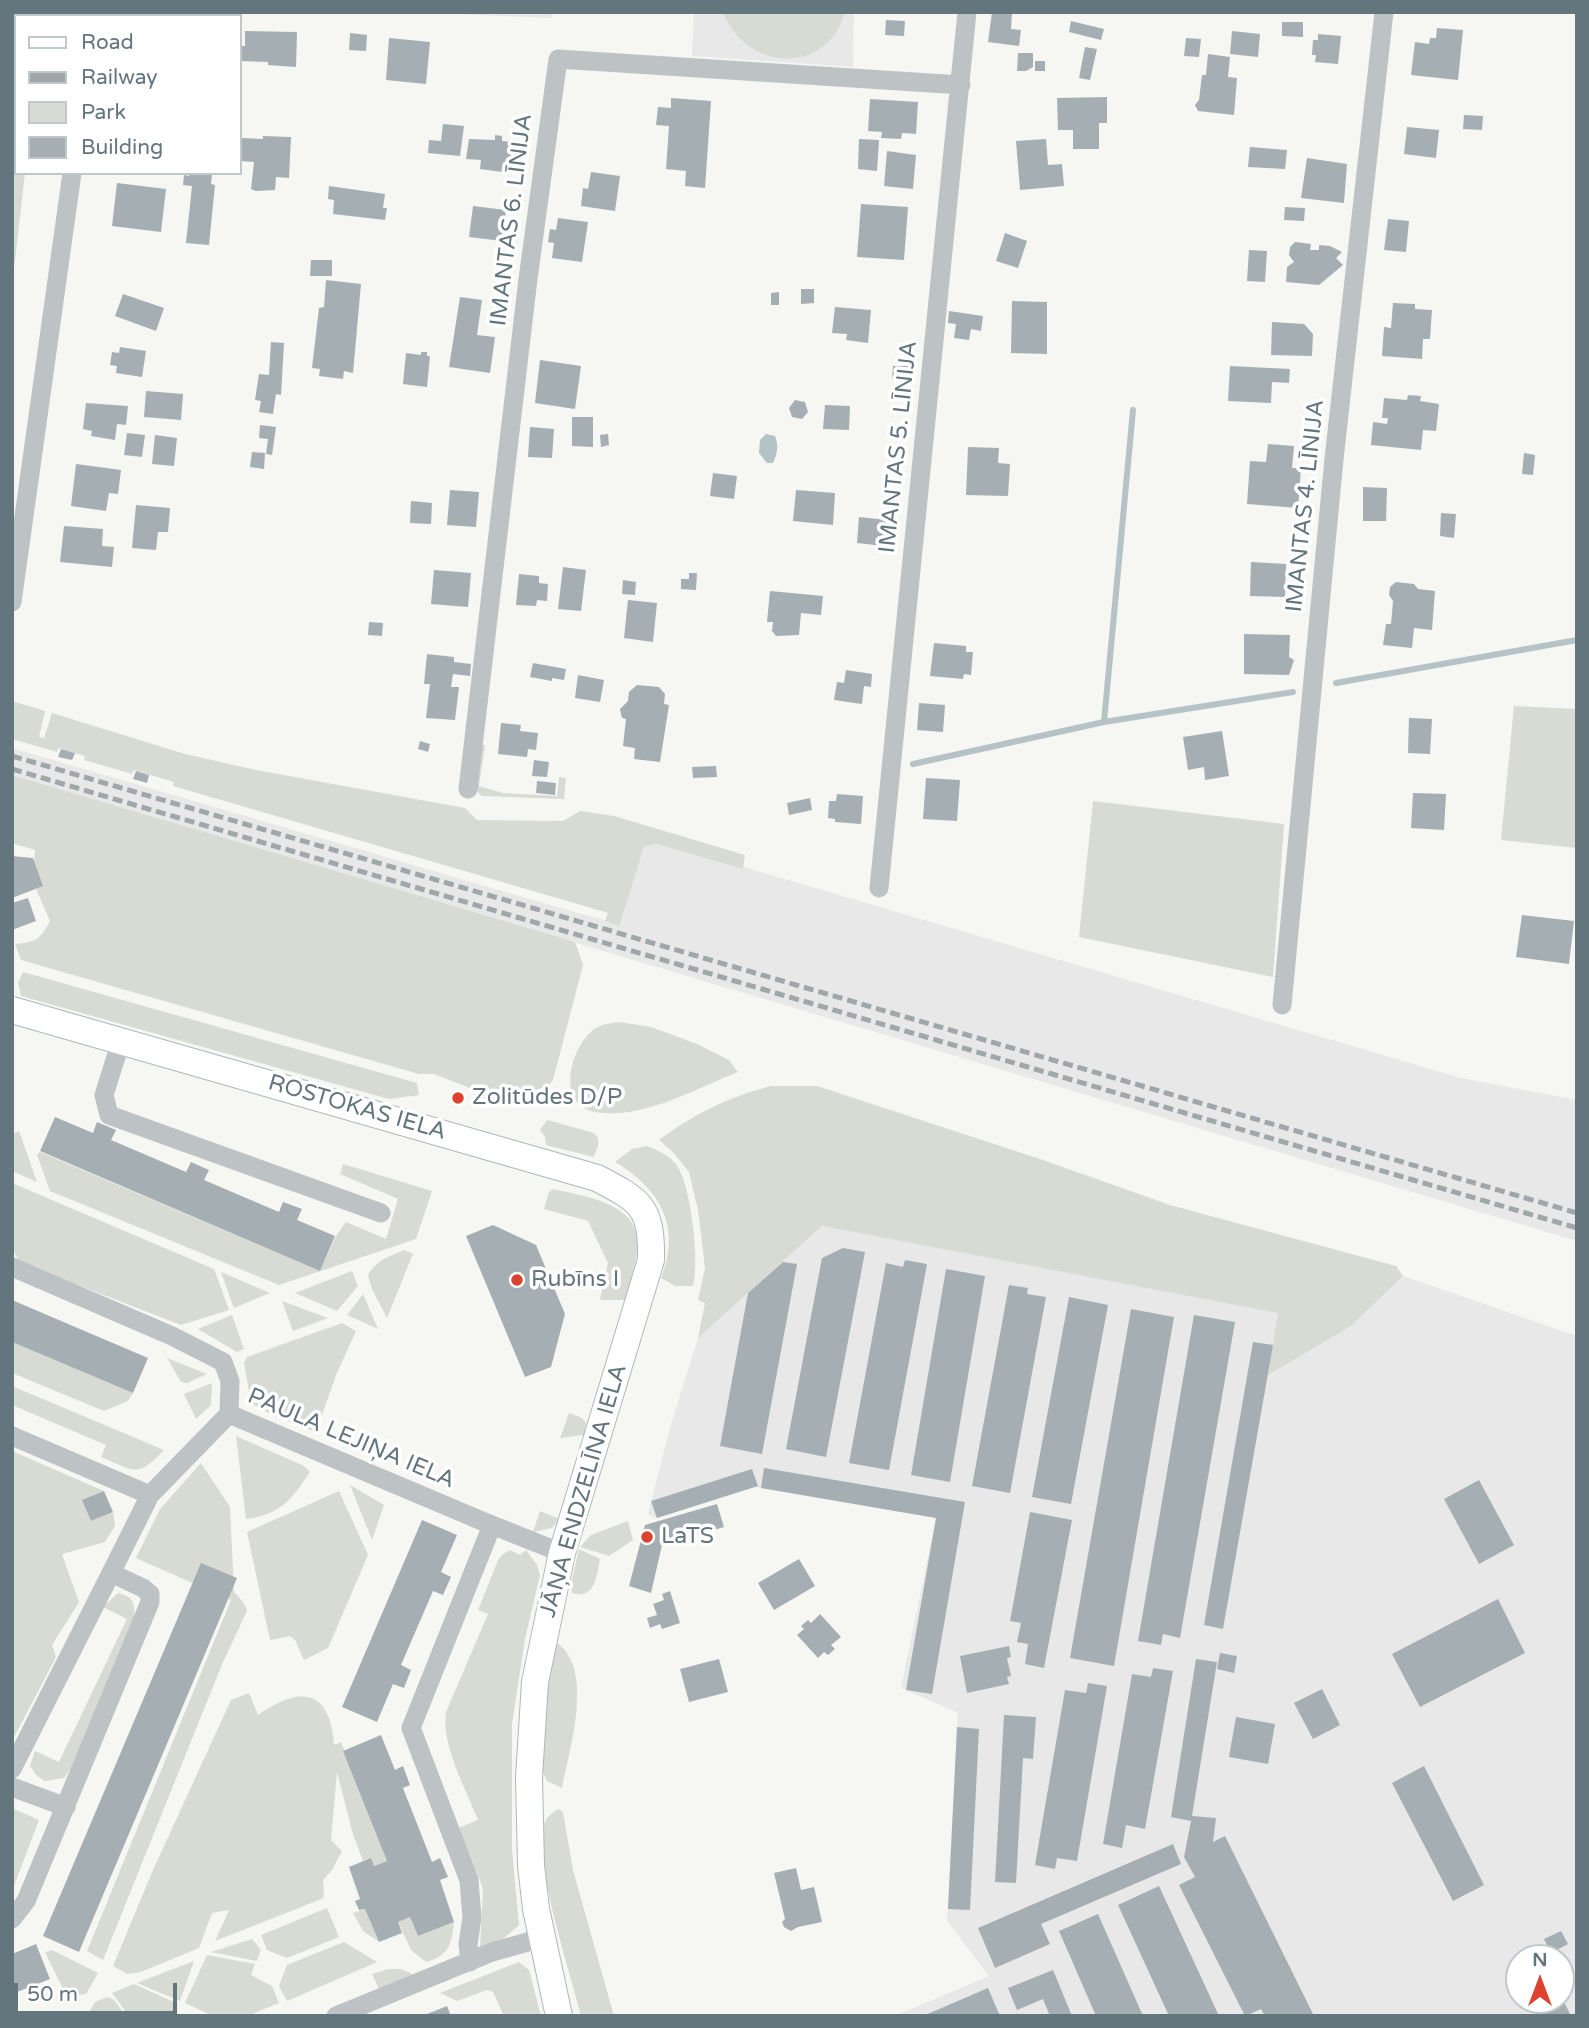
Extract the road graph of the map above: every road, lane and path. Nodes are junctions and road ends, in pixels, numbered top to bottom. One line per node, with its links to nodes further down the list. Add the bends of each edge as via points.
1 (967, 12): 3 (street, IMANTAS 5. LĪNIJA)
2 (1384, 12): 8 (street, IMANTAS 4. LĪNIJA, via 1333,472)
3 (961, 85): 6 (street, IMANTAS 6. LĪNIJA, via 558,59); 7 (street, IMANTAS 5. LĪNIJA)
4 (72, 175): 5 (street)
5 (12, 602)
6 (468, 789)
7 (879, 887)
8 (1282, 1005)
9 (12, 1010): 10 (street, ROSTOKAS IELA)
10 (121, 1041): 11 (street, via 104,1095 109,1115); 12 (street, ROSTOKAS IELA, via 597,1178 632,1196 642,1210 650,1224)
11 (381, 1213)
12 (651, 1260): 18 (street, JĀŅA ENDZELĪNA IELA)
13 (12, 1267): 14 (street, PAULA LEJIŅA IELA, via 223,1362 230,1381)
14 (229, 1414): 16 (street); 17 (street, PAULA LEJIŅA IELA)
15 (12, 1436): 16 (street)
16 (150, 1495): 19 (street)
17 (492, 1525): 18 (street, PAULA LEJIŅA IELA); 25 (street, via 411,1728 469,1880)
18 (562, 1552): 24 (street, JĀŅA ENDZELĪNA IELA, via 534,1682 530,1739 531,1865)
19 (111, 1573): 20 (street); 22 (street, via 143,1587 150,1602)
20 (12, 1769)
21 (12, 1787): 22 (street)
22 (66, 1807): 23 (street, via 26,1901)
23 (12, 1919)
24 (542, 1938): 25 (street); 27 (street, JĀŅA ENDZELĪNA IELA)
25 (470, 1962): 26 (street)
26 (336, 2016)
27 (559, 2016)

